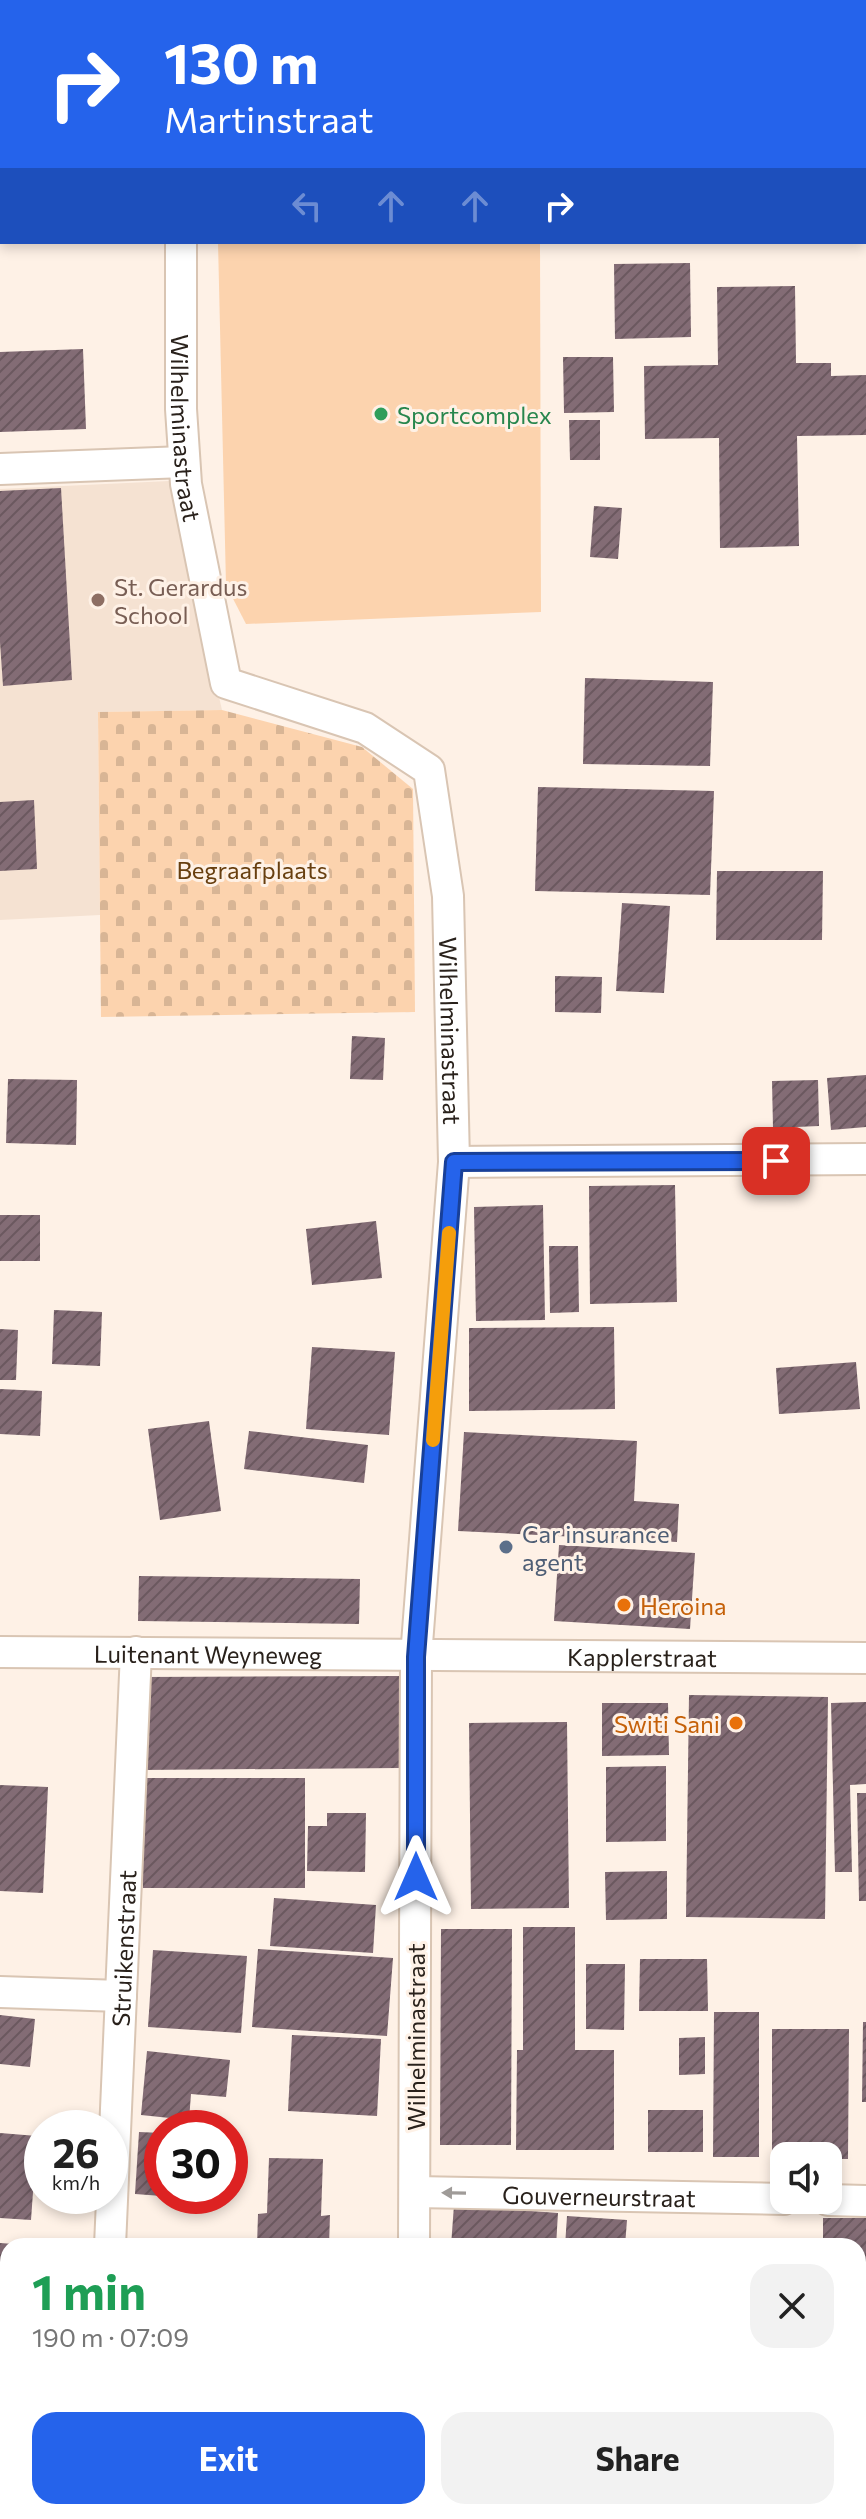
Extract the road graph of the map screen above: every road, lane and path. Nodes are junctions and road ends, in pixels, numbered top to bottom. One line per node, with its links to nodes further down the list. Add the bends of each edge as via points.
1 (181, 244): 2 (street, Wilhelminastraat)
2 (184, 462): 3 (street); 5 (street, Wilhelminastraat, via 226,683 365,728 429,770 448,896)
3 (0, 469)
4 (866, 1159): 5 (street)
5 (454, 1162): 8 (street, Wilhelminastraat)
6 (0, 1652): 7 (street, Luitenant Weyneweg)
7 (136, 1652): 8 (street, Luitenant Weyneweg); 11 (street, Struikenstraat)
8 (416, 1657): 9 (street, Kapplerstraat); 12 (street, Wilhelminastraat)
9 (866, 1658)
10 (0, 1992): 11 (street)
11 (121, 1996): 16 (street, Struikenstraat)
12 (415, 2192): 13 (street, Gouverneurstraat, one-way to 12); 17 (street, Wilhelminastraat)
13 (770, 2199)
14 (842, 2200): 15 (street)
15 (866, 2201)
16 (110, 2238)
17 (414, 2238)

